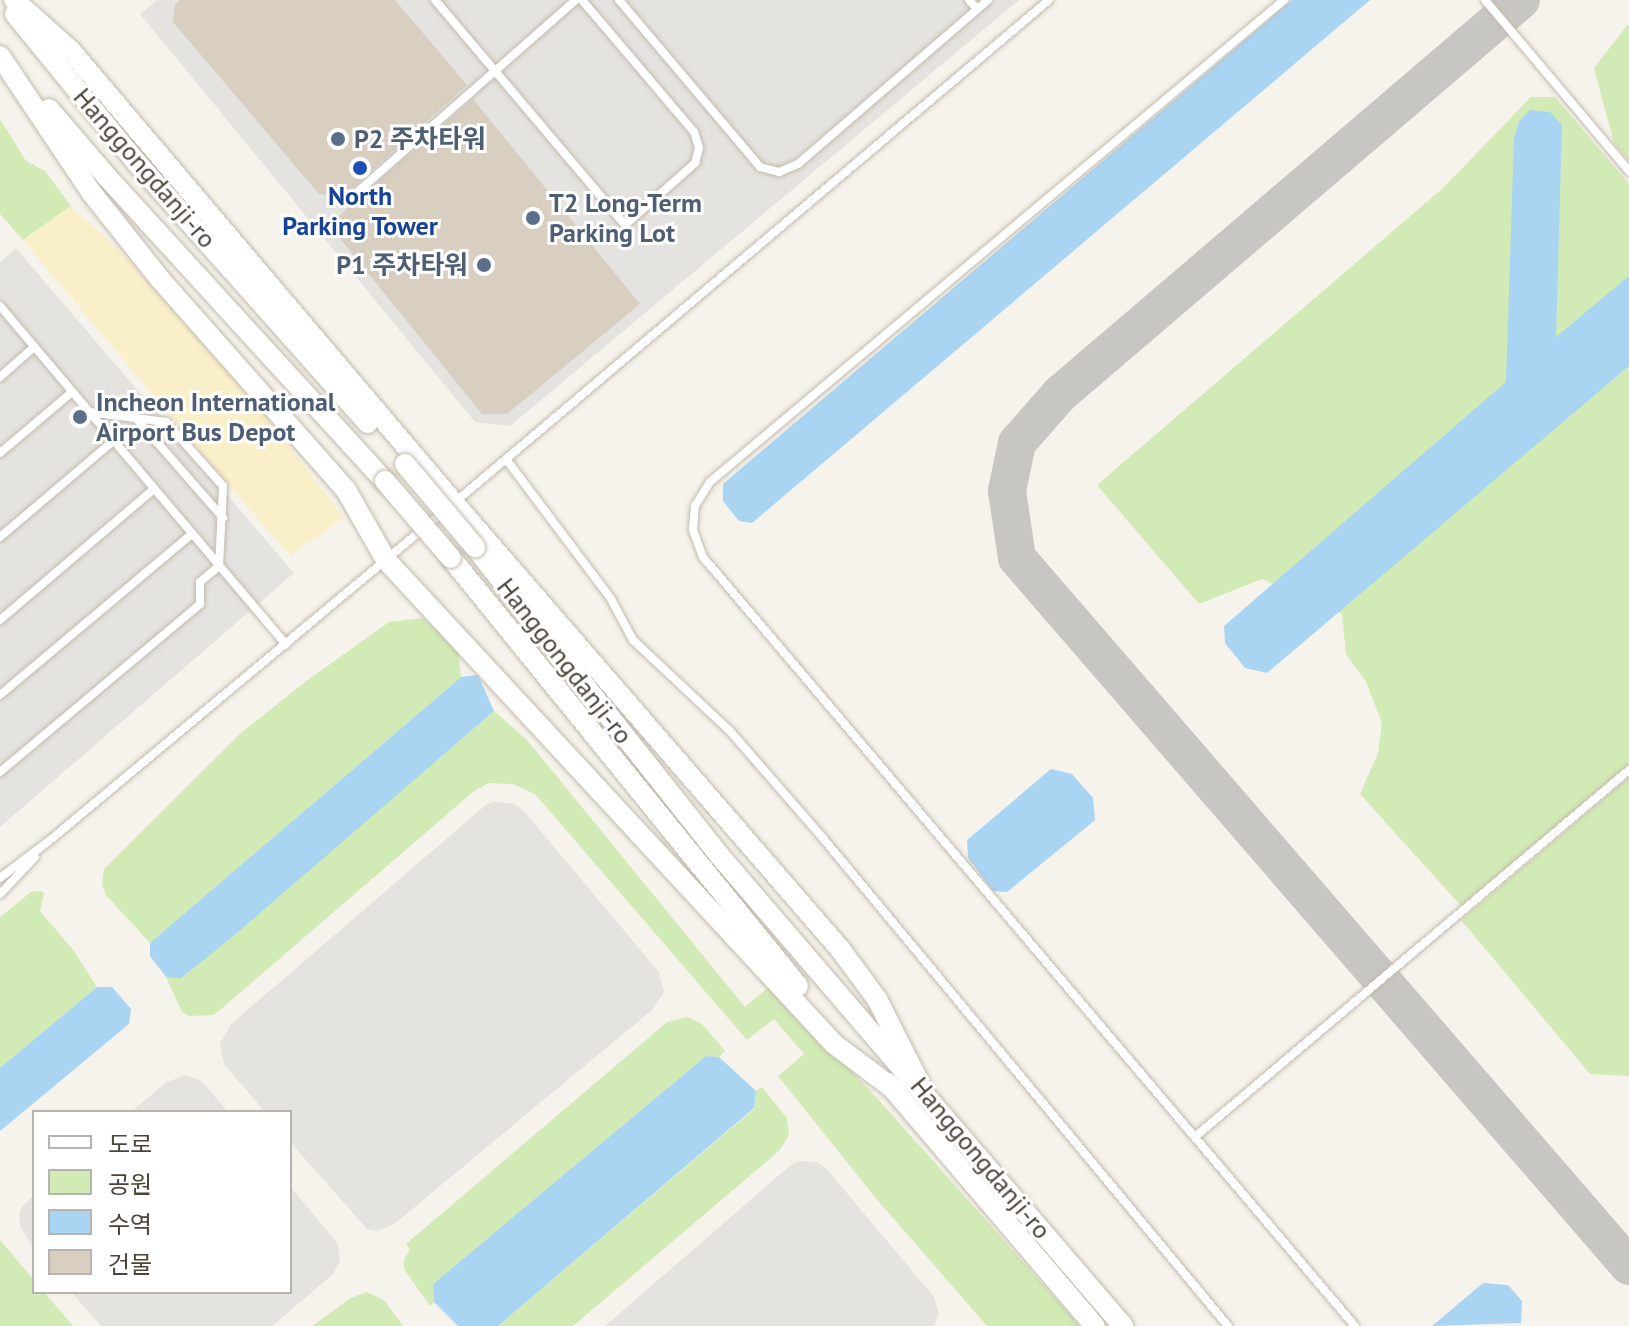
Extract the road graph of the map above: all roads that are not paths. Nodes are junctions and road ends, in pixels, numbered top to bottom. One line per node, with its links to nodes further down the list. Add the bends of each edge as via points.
1 (4, 0): 41 (street, Hanggongdanji-ro, bridge, via 136,162 475,547 719,855)
2 (14, 0): 26 (street, via 71,51)
3 (435, 0): 13 (lane)
4 (579, 0): 13 (lane); 13 (lane, via 694,132 699,148 695,163 625,225)
5 (619, 0): 11 (lane, via 760,167 779,172 798,164)
6 (969, 0): 11 (lane)
7 (988, 0): 11 (lane)
8 (1049, 0): 24 (lane)
9 (1284, 0): 42 (lane, via 710,482 700,495 694,519 695,541 703,557)
10 (1485, 0): 14 (lane)
11 (977, 9)
12 (0, 54): 30 (street, via 91,192 160,279 346,490); 40 (street, Hanggongdanji-ro, bridge, via 451,558)
13 (495, 71): 15 (lane)
14 (1629, 171)
15 (347, 201)
16 (0, 306): 17 (lane)
17 (34, 347): 18 (lane); 19 (lane)
18 (0, 377)
19 (72, 392): 20 (lane); 23 (lane)
20 (89, 412): 21 (lane); 22 (lane)
21 (134, 416): 27 (lane); 27 (lane, via 166,422 223,486)
22 (113, 441): 25 (lane); 29 (lane)
23 (0, 453)
24 (506, 459): 26 (lane); 45 (lane, via 611,599 633,640 729,730 822,837)
25 (154, 489): 28 (lane); 32 (lane)
26 (454, 503): 30 (lane); 41 (street, via 840,949 877,999)
27 (224, 519): 31 (lane)
28 (192, 534): 31 (lane); 34 (lane)
29 (0, 537)
30 (386, 560): 33 (lane); 40 (street)
31 (219, 566): 33 (lane); 36 (lane, via 200,582 200,604)
32 (0, 620)
33 (286, 644): 37 (lane)
34 (0, 695)
35 (1629, 770): 42 (lane)
36 (0, 772)
37 (49, 841): 38 (lane); 39 (lane)
38 (0, 878)
39 (0, 894)
40 (788, 984): 43 (street, Hanggongdanji-ro, via 838,1040 895,1090)
41 (923, 1090): 44 (street, Hanggongdanji-ro)
42 (1196, 1136): 46 (lane)
43 (1095, 1326)
44 (1123, 1326)
45 (1228, 1326)
46 (1355, 1326)

